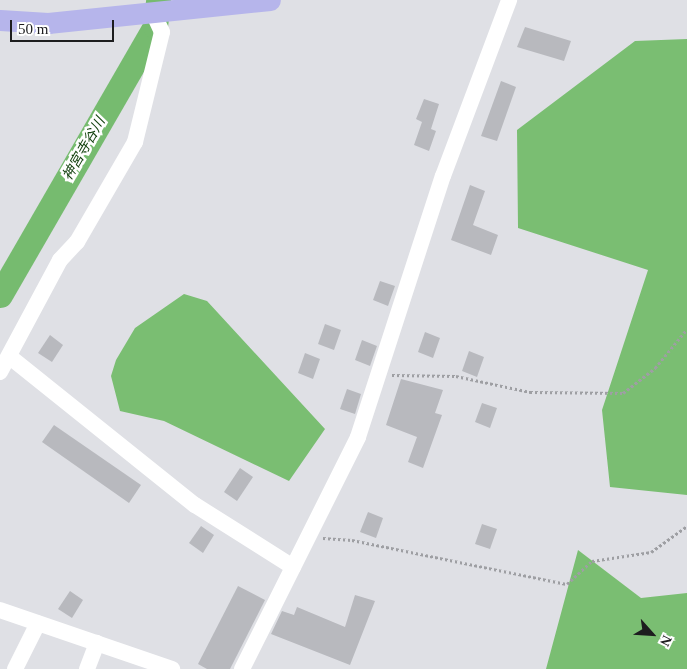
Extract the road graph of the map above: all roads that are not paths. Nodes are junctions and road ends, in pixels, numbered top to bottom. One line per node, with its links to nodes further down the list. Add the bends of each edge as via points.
1 (270, 0): 3 (main road)
2 (509, 0): 8 (street, via 442,176 381,375 358,437)
3 (247, 1): 4 (main road)
4 (152, 11): 5 (main road, via 48,23); 6 (street, via 162,32 135,142 77,242 60,260)
5 (0, 20)
6 (10, 357): 7 (street); 8 (street, via 195,505)
7 (0, 372)
8 (293, 567): 15 (street)
9 (0, 610): 10 (street)
10 (38, 623): 11 (street); 12 (street)
11 (97, 643): 13 (street); 14 (street)
12 (14, 669)
13 (87, 669)
14 (172, 669)
15 (242, 669)

